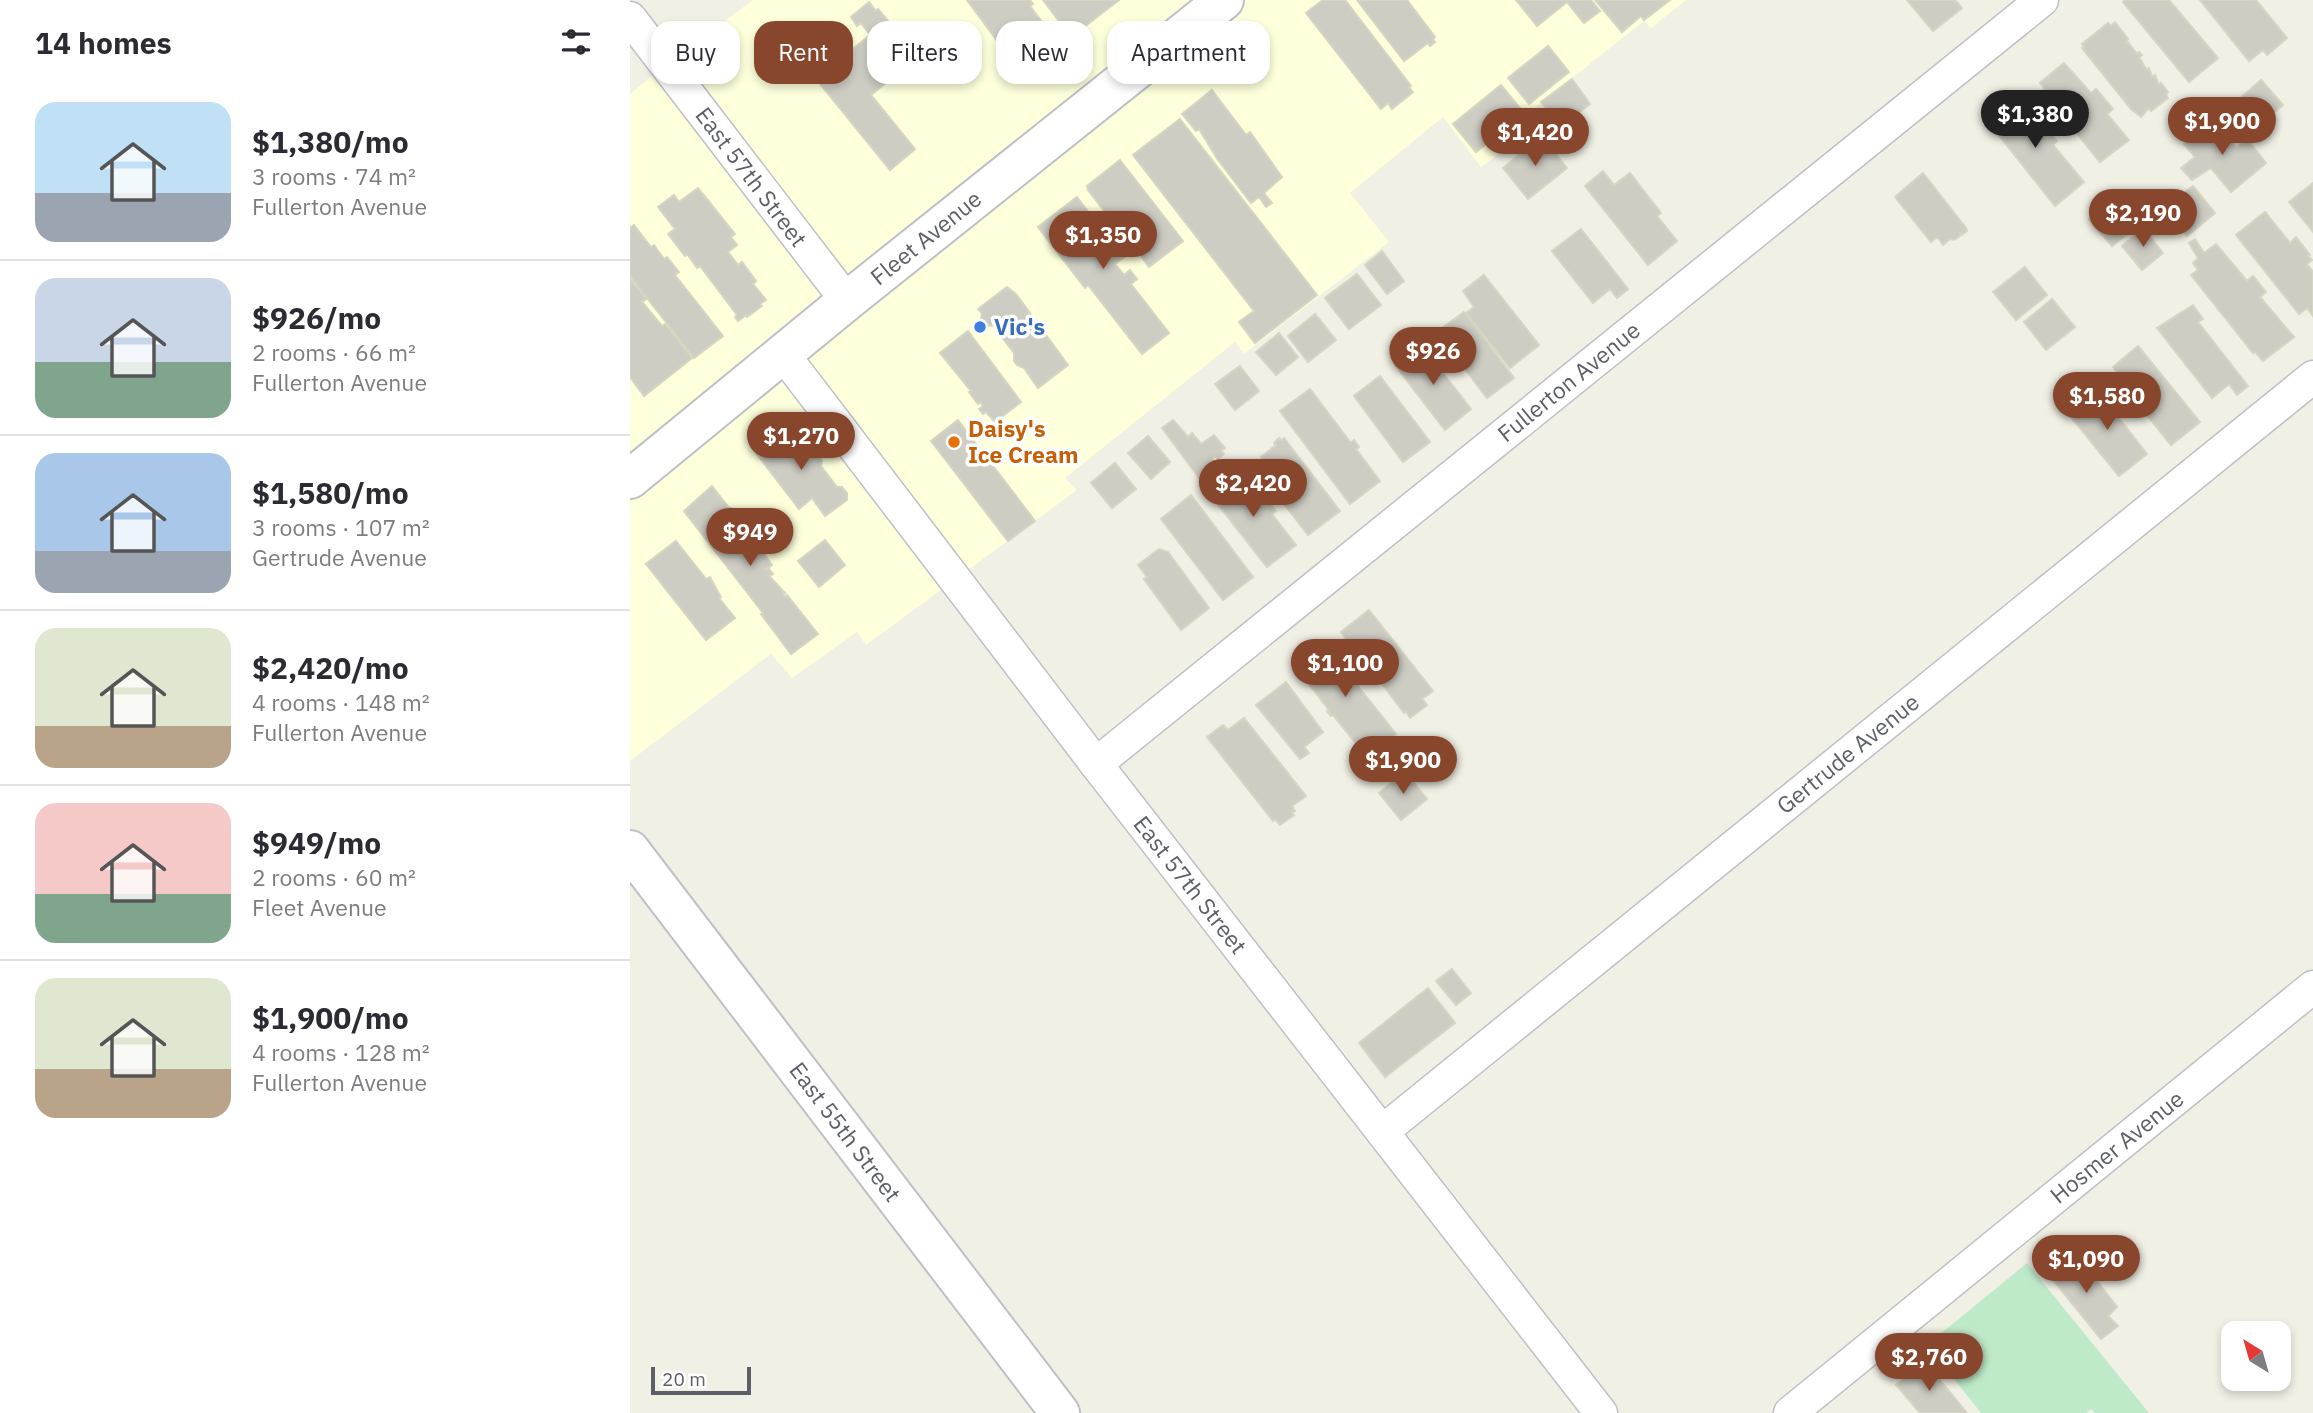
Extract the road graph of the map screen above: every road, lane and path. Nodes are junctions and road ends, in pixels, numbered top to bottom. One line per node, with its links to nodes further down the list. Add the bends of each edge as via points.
1 (1224, 0): 4 (street, Fleet Avenue)
2 (2042, 0): 8 (street, Fullerton Avenue)
3 (630, 18): 4 (street, East 57th Street)
4 (847, 302): 5 (street, Fleet Avenue)
5 (783, 354): 7 (street, Fleet Avenue); 8 (street, East 57th Street)
6 (2313, 377): 11 (street, Gertrude Avenue)
7 (630, 479)
8 (1096, 764): 11 (street, East 57th Street)
9 (630, 850): 12 (street, East 55th Street)
10 (2313, 987): 14 (street, Hosmer Avenue)
11 (1383, 1131): 13 (street, East 57th Street)
12 (1060, 1413)
13 (1601, 1413)
14 (1790, 1413)

